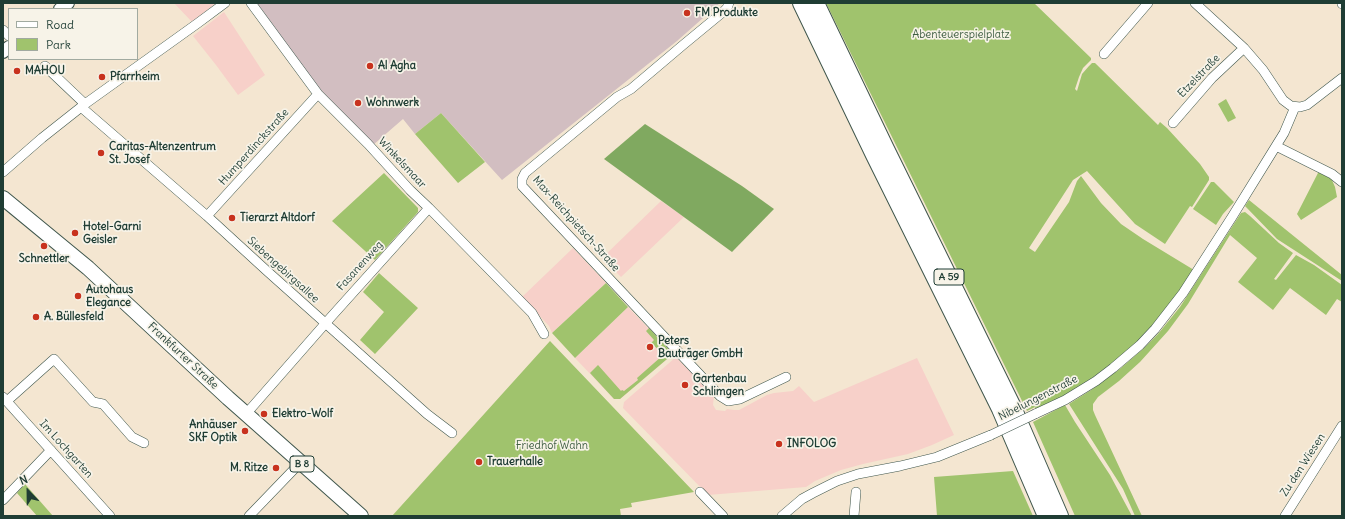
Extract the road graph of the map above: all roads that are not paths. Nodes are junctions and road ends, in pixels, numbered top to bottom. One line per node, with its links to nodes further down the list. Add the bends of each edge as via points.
1 (225, 3): 13 (street)
2 (251, 3): 12 (street, Winkelsmaar)
3 (729, 3): 24 (street, Max-Reichpietsch-Straße, via 723,12 689,41 525,173 522,186 720,396 728,401 740,399)
4 (801, 3): 41 (highway, A 59, via 1000,409)
5 (816, 3): 42 (highway, A 59, via 1012,405)
6 (1148, 3): 9 (street)
7 (1195, 3): 8 (street)
8 (1244, 48): 14 (street, via 1283,100); 15 (street, Etzelstraße, via 1212,78)
9 (1104, 54)
10 (46, 66): 13 (street, Siebengebirgsallee)
11 (1342, 78): 14 (street, via 1307,106)
12 (318, 94): 20 (street, Winkelsmaar); 21 (street, Humperdinckstraße)
13 (83, 106): 17 (street); 21 (street, Siebengebirgsallee)
14 (1295, 107): 16 (street, Nibelungenstraße)
15 (1173, 123)
16 (1276, 146): 18 (street, via 1332,174); 39 (street, Nibelungenstraße, bridge, via 1183,293 1140,345 1096,381 1064,400 991,435 937,456 837,481 813,492)
17 (3, 172)
18 (1342, 182)
19 (3, 198): 26 (main road, Frankfurter Straße / B 8, via 88,268)
20 (429, 208): 22 (street, Fasanenweg); 23 (street, Winkelsmaar, via 532,313)
21 (207, 216): 22 (street, Siebengebirgsallee)
22 (326, 323): 26 (street, Fasanenweg); 28 (street, Siebengebirgsallee, via 426,414)
23 (544, 334)
24 (786, 377)
25 (5, 399): 29 (street, via 54,359 94,402 103,404 132,437); 30 (street, Im Lochgarten)
26 (246, 414): 31 (main road, Frankfurter Straße / B 8)
27 (1342, 426): 43 (street, Zu den Wiesen)
28 (452, 434)
29 (144, 443)
30 (51, 450): 34 (street); 35 (street, Im Lochgarten)
31 (301, 462): 36 (street); 37 (main road, Frankfurter Straße / B 8)
32 (700, 492): 38 (street)
33 (856, 492): 40 (street)
34 (3, 500)
35 (110, 516)
36 (249, 516)
37 (361, 516)
38 (723, 516)
39 (782, 516)
40 (854, 516)
41 (1046, 516)
42 (1060, 516)
43 (1285, 516)

